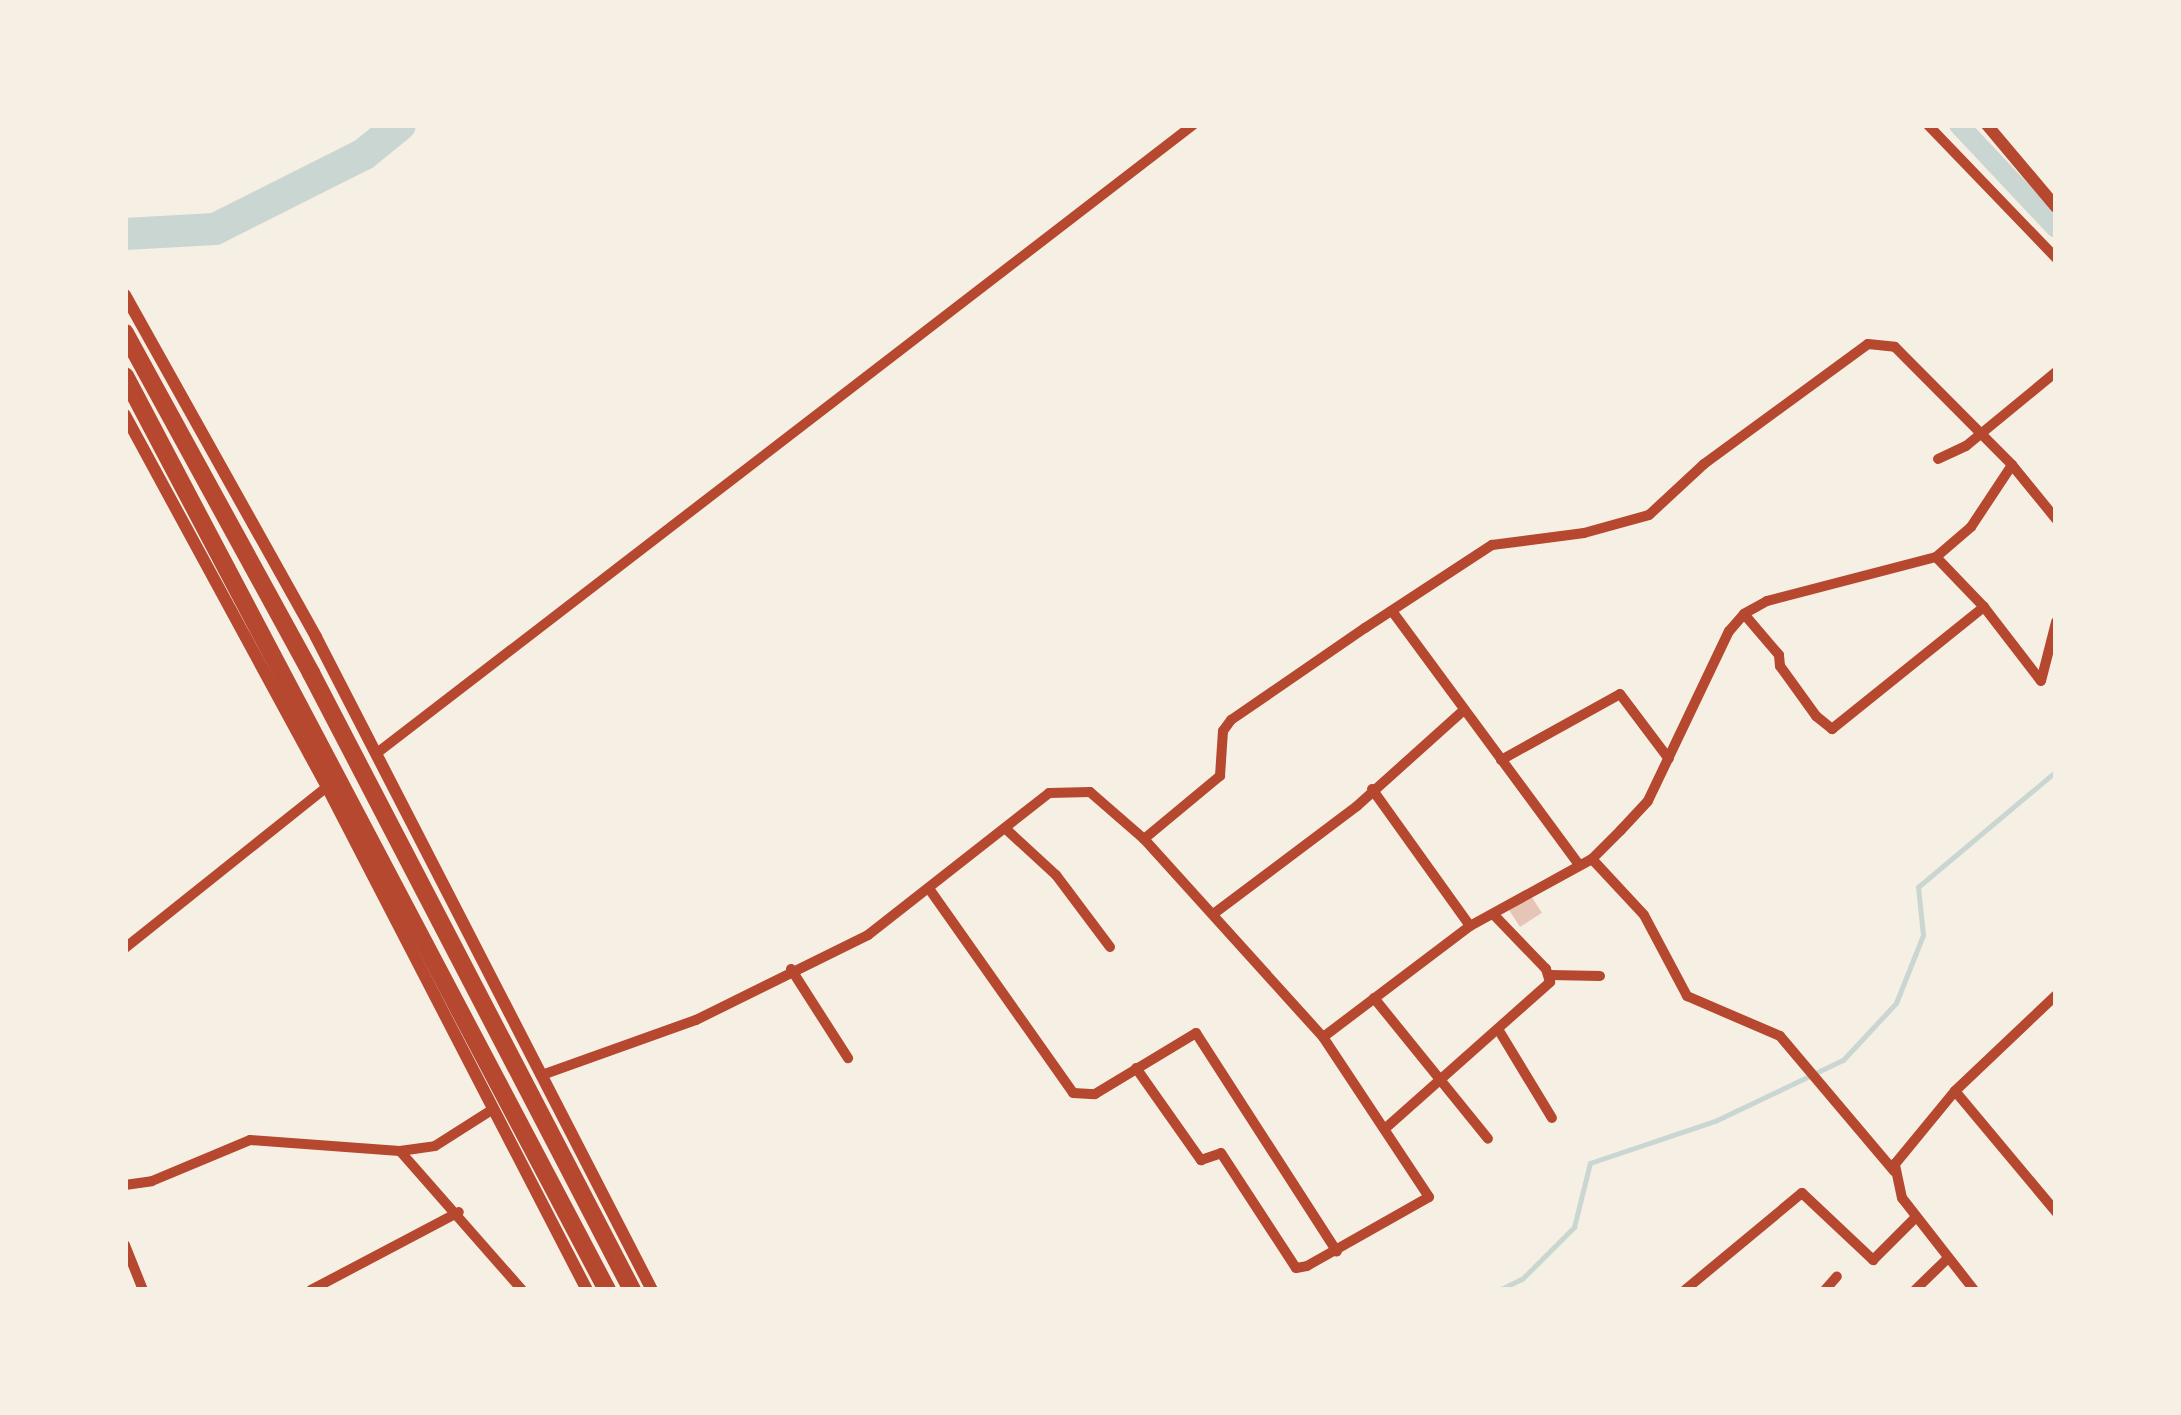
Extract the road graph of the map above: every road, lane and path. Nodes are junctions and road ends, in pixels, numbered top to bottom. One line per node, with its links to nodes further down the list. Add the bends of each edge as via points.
1 (1193, 125): 26 (street)
2 (1928, 125): 5 (street)
3 (1987, 125): 4 (street)
4 (2056, 207)
5 (2056, 258)
6 (125, 295): 10 (street)
7 (125, 333): 10 (highway)
8 (2056, 372): 12 (street)
9 (125, 376): 11 (highway)
10 (165, 387): 13 (highway); 16 (street)
11 (132, 408): 17 (highway)
12 (1983, 430): 14 (street); 15 (street); 22 (street, via 1894,347 1868,344 1704,464 1649,515 1584,533 1504,540)
13 (183, 436): 16 (highway); 18 (highway)
14 (1938, 459)
15 (2012, 465): 19 (street); 20 (street, via 1971,527)
16 (221, 469): 18 (highway); 26 (street)
17 (174, 482): 29 (street); 71 (highway)
18 (224, 511): 72 (highway)
19 (2056, 520)
20 (1936, 556): 21 (street); 23 (street)
21 (1984, 607): 23 (street, via 1832,729); 24 (street, via 2040,681)
22 (1392, 611): 25 (street); 32 (street, via 1231,720 1223,731 1220,776)
23 (1744, 614): 27 (street, via 1728,630)
24 (2056, 622)
25 (1464, 710): 28 (street); 30 (street)
26 (377, 753): 50 (street)
27 (1669, 759): 28 (street, via 1620,694); 33 (street, via 1648,801)
28 (1501, 760): 34 (street)
29 (327, 787): 40 (street); 53 (street)
30 (1372, 789): 36 (street); 38 (street)
31 (1007, 830): 32 (street, via 1039,798 1076,791 1090,792); 35 (street); 39 (street, via 1056,875)
32 (1144, 838): 36 (street)
33 (1592, 859): 34 (street); 58 (street, via 1644,915 1693,1002 1763,1025 1806,1060)
34 (1578, 863): 37 (street)
35 (930, 890): 41 (street, via 868,935); 49 (street, via 1073,1093 1096,1094)
36 (1216, 912): 47 (street)
37 (1493, 914): 38 (street); 42 (street)
38 (1470, 926): 45 (street)
39 (1110, 947)
40 (125, 948)
41 (791, 969): 48 (street); 50 (street, via 705,1016)
42 (1550, 975): 43 (street); 46 (street, via 1549,984)
43 (1600, 976)
44 (2056, 995): 52 (street)
45 (1374, 998): 47 (street); 51 (street)
46 (1498, 1029): 51 (street); 54 (street)
47 (1322, 1037): 55 (street)
48 (848, 1058)
49 (1136, 1068): 64 (street, via 1200,1160 1221,1153 1296,1268); 64 (street, via 1196,1033)
50 (542, 1075): 73 (street)
51 (1440, 1082): 55 (street); 56 (street)
52 (1955, 1091): 58 (street, via 1900,1151); 61 (street)
53 (493, 1108): 57 (street, via 436,1146); 70 (street)
54 (1552, 1118)
55 (1388, 1126): 64 (street, via 1429,1198)
56 (1488, 1138)
57 (400, 1151): 59 (street, via 250,1140 152,1181); 60 (street)
58 (1894, 1170): 62 (street, via 1898,1192)
59 (125, 1185)
60 (459, 1212): 68 (street); 69 (street)
61 (2056, 1212)
62 (1916, 1217): 65 (street); 74 (street, via 1872,1260 1802,1193)
63 (125, 1245): 67 (street)
64 (1337, 1252)
65 (1948, 1258): 76 (street); 77 (street)
66 (1836, 1276): 75 (street)
67 (142, 1290)
68 (311, 1290)
69 (522, 1290)
70 (587, 1290)
71 (607, 1290)
72 (632, 1290)
73 (652, 1290)
74 (1685, 1290)
75 (1825, 1290)
76 (1914, 1290)
77 (1974, 1290)

